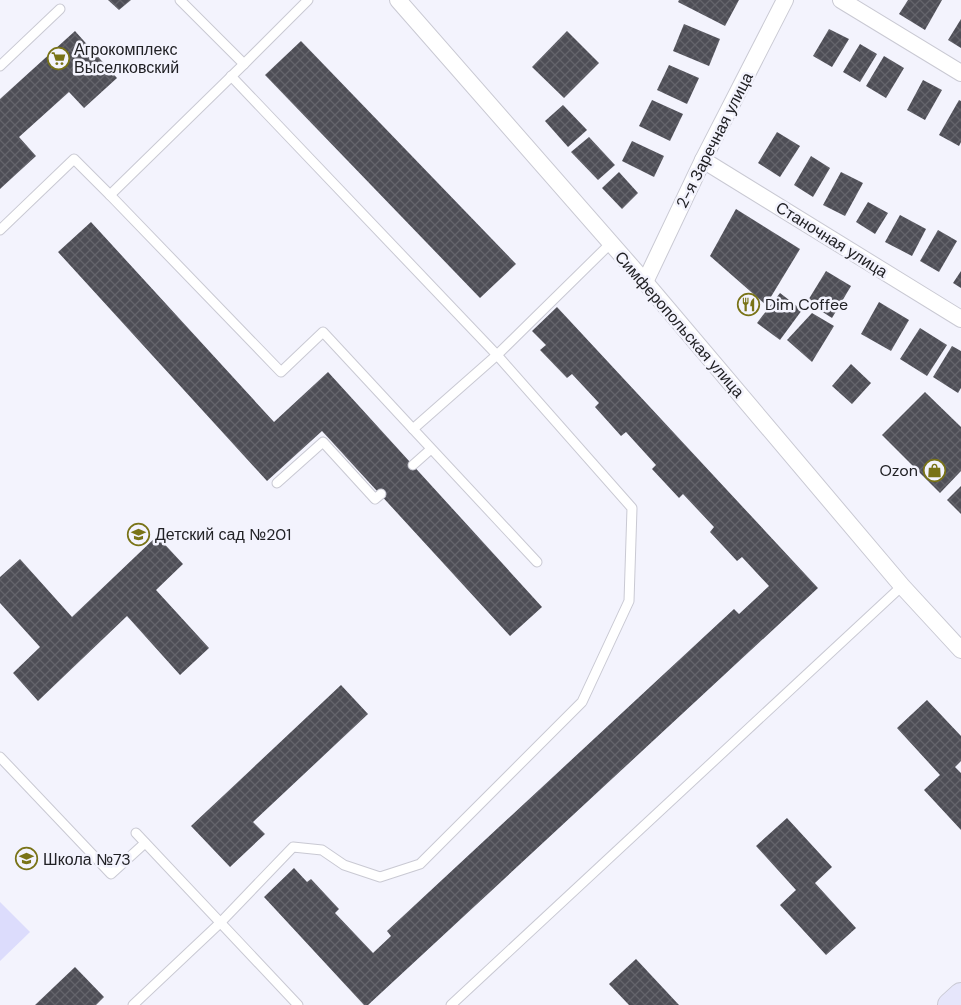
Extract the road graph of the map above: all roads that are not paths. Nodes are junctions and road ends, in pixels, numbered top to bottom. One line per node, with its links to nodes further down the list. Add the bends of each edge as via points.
1 (180, 0): 7 (lane)
2 (308, 0): 7 (lane)
3 (398, 0): 14 (street, Симферопольская улица)
4 (785, 0): 11 (street, 2-я Заречная улица)
5 (841, 0): 9 (street)
6 (60, 9): 8 (lane)
7 (244, 64): 10 (lane)
8 (0, 66)
9 (961, 73)
10 (231, 76): 12 (lane); 17 (lane)
11 (703, 160): 15 (street, 2-я Заречная улица); 16 (street, Станочная улица)
12 (110, 195): 13 (lane, via 74,159); 18 (lane, via 281,372 323,332)
13 (0, 230)
14 (610, 243): 15 (street, Симферопольская улица); 17 (lane)
15 (645, 282): 24 (street, Симферопольская улица)
16 (961, 319)
17 (497, 355): 18 (lane); 29 (lane, via 632,508 629,601 582,702 420,864 380,877 344,865 322,850 293,847)
18 (413, 429): 19 (lane)
19 (431, 449): 20 (lane); 23 (lane)
20 (414, 465)
21 (277, 483): 22 (lane, via 323,442 375,498)
22 (381, 494)
23 (537, 562)
24 (902, 586): 25 (street, Симферопольская улица); 33 (lane)
25 (961, 650)
26 (0, 757): 28 (lane, via 111,874)
27 (136, 833): 28 (lane)
28 (145, 843): 29 (lane)
29 (220, 922): 31 (lane); 32 (lane)
30 (961, 995): 34 (main road)
31 (133, 1005)
32 (298, 1005)
33 (450, 1005)
34 (950, 1005)

